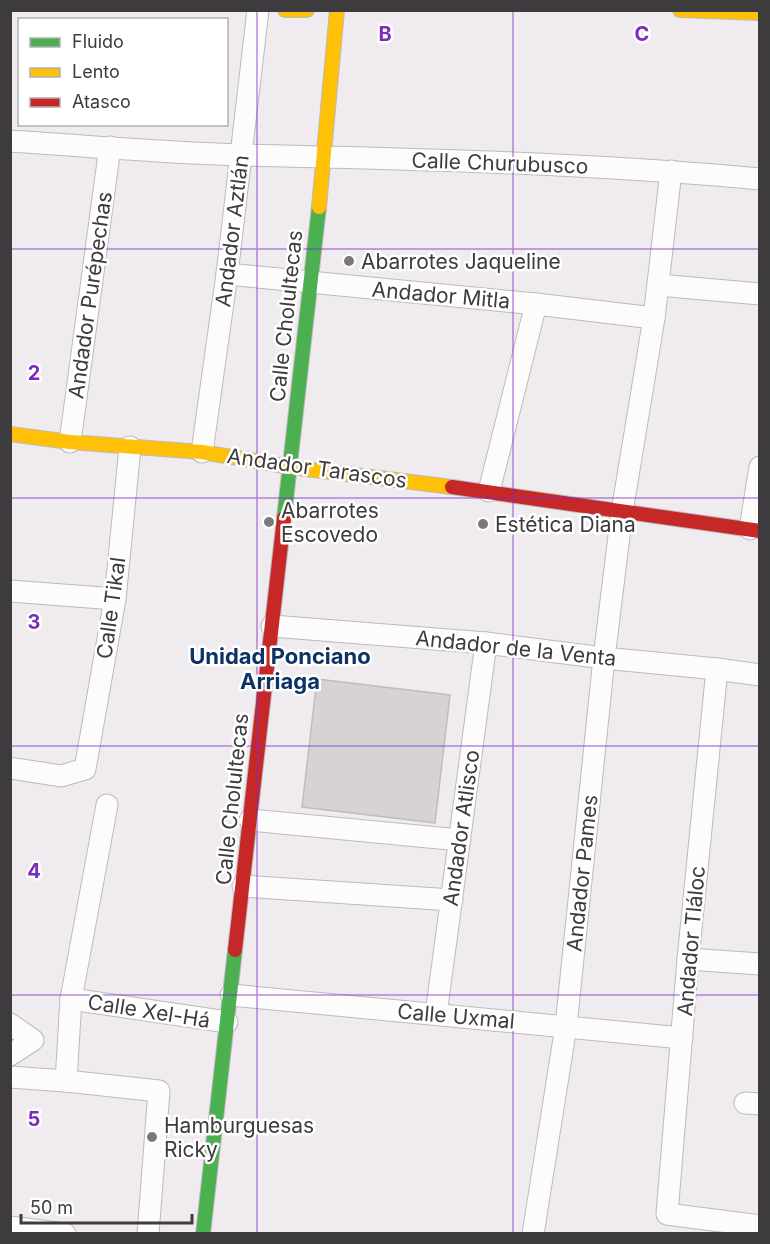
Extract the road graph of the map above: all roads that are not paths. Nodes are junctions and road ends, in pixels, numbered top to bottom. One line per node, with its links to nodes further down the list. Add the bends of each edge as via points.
1 (258, 10): 9 (street, Andador Aztlán)
2 (285, 10): 3 (street)
3 (307, 10)
4 (337, 10): 10 (street, Calle Cholultecas)
5 (680, 10): 6 (street)
6 (759, 13)
7 (10, 141): 8 (street, Calle Churubusco)
8 (110, 147): 9 (street, Calle Churubusco); 20 (street, Andador Purépechas)
9 (240, 155): 10 (street, Calle Churubusco); 13 (street, Andador Aztlán)
10 (325, 156): 11 (street, Calle Churubusco); 14 (street, Calle Cholultecas)
11 (671, 171): 12 (street, Calle Churubusco); 15 (street)
12 (759, 179)
13 (227, 274): 14 (street, Andador Mitla); 22 (street, Andador Aztlán)
14 (311, 283): 17 (street, Andador Mitla); 23 (street, Calle Cholultecas)
15 (658, 285): 16 (street); 18 (street)
16 (759, 294)
17 (536, 304): 18 (street, Andador Mitla); 25 (street)
18 (654, 318): 26 (street)
19 (10, 434): 20 (street, Andador Tarascos)
20 (70, 442): 21 (street, Andador Tarascos)
21 (130, 447): 22 (street, Andador Tarascos); 29 (street, Calle Tikal)
22 (202, 452): 23 (street, Andador Tarascos)
23 (290, 467): 25 (street, Andador Tarascos); 30 (street, Calle Cholultecas)
24 (759, 467): 27 (street)
25 (489, 491): 26 (street, Andador Tarascos)
26 (622, 512): 27 (street, Andador Tarascos); 32 (street, Andador Pames)
27 (754, 530)
28 (10, 591): 29 (street)
29 (115, 599): 35 (street, Calle Tikal, via 86,769 61,776)
30 (272, 626): 31 (street, Andador de la Venta); 37 (street, Calle Cholultecas)
31 (486, 643): 32 (street, Andador de la Venta); 38 (street, Andador Atlisco)
32 (604, 658): 33 (street, Andador de la Venta); 48 (street, Andador Pames)
33 (717, 669): 34 (street, Andador de la Venta); 41 (street, Andador Tláloc)
34 (759, 675)
35 (10, 768)
36 (107, 805): 44 (street)
37 (250, 820): 38 (street); 39 (street, Calle Cholultecas)
38 (460, 840): 40 (street, Andador Atlisco)
39 (243, 886): 40 (street); 43 (street, Calle Cholultecas)
40 (452, 900): 45 (street, Andador Atlisco)
41 (688, 959): 42 (street); 49 (street, Andador Tláloc)
42 (759, 964)
43 (231, 995): 45 (street, Calle Uxmal); 46 (street, Calle Cholultecas)
44 (71, 999): 46 (street, Calle Xel-Há); 52 (street)
45 (436, 1014): 48 (street, Calle Uxmal)
46 (227, 1022): 57 (street, Calle Cholultecas)
47 (10, 1024): 50 (street, via 33,1040)
48 (566, 1026): 49 (street, Calle Uxmal); 58 (street, Andador Pames)
49 (682, 1038): 53 (street, Andador Tláloc, via 667,1214)
50 (10, 1054)
51 (10, 1077): 52 (street)
52 (66, 1081): 56 (street, via 159,1091)
53 (759, 1226)
54 (10, 1227): 55 (street)
55 (59, 1233)
56 (148, 1233)
57 (204, 1233)
58 (533, 1233)

